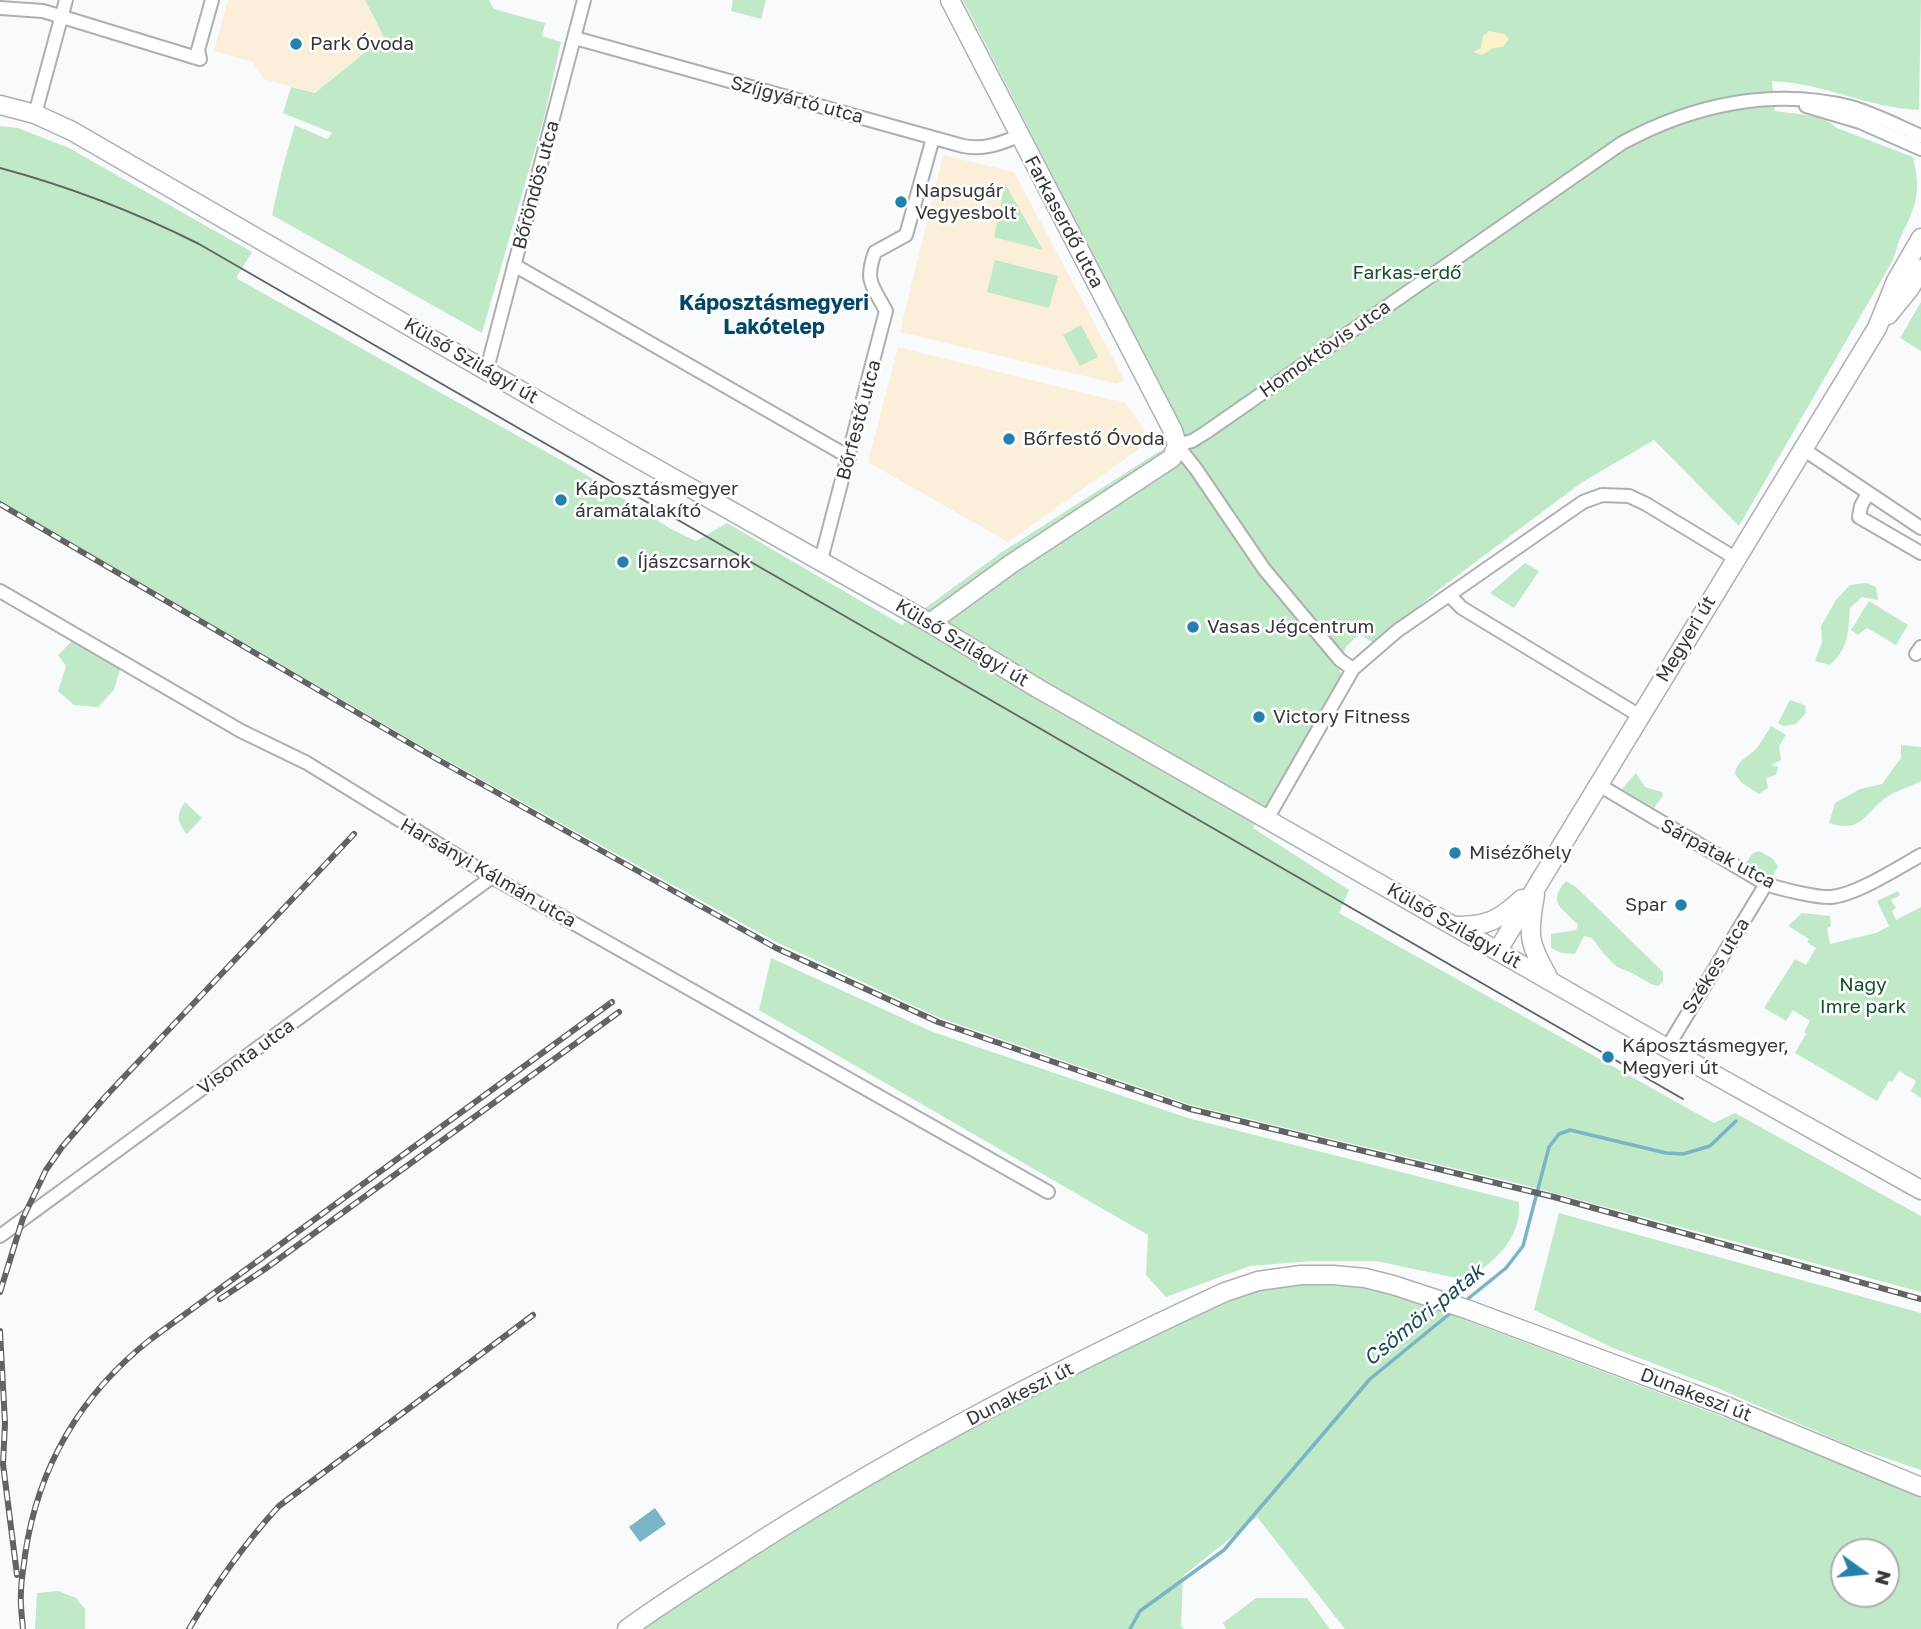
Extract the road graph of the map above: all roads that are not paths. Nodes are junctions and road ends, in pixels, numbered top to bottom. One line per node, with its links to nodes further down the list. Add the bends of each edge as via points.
1 (66, 0): 6 (street)
2 (212, 0): 6 (street, via 198,50 200,60)
3 (584, 0): 7 (street, Bőröndös utca)
4 (950, 0): 11 (street, Farkaserdő utca)
5 (0, 8): 6 (street)
6 (62, 17): 10 (street)
7 (575, 38): 13 (street, Szíjgyártó utca); 16 (street, Bőröndös utca)
8 (1779, 98): 12 (street, Homoktövis utca, via 1853,108); 14 (street, Homoktövis utca, via 1860,122); 20 (street, Homoktövis utca, via 1694,111 1622,143 1205,433)
9 (0, 105): 10 (street, Külső Szilágyi út)
10 (35, 114): 19 (street, Külső Szilágyi út)
11 (1019, 136): 13 (street, Szíjgyártó utca, via 978,149); 20 (street, Farkaserdő utca)
12 (1921, 136)
13 (933, 138): 22 (street, Bőrfestő utca, via 906,236 874,252 870,264 868,277 886,312)
14 (1921, 149)
15 (1921, 238): 18 (street, Megyeri út, via 1896,281)
16 (514, 265): 19 (street, Bőröndös utca); 22 (street)
17 (1921, 269): 18 (street, Megyeri út)
18 (1877, 328): 21 (street, Megyeri út)
19 (487, 369): 27 (street, Külső Szilágyi út)
20 (1177, 445): 30 (street, Homoktövis utca, via 1172,458); 31 (street, via 1264,569 1340,660)
21 (1803, 450): 23 (street); 26 (street, Megyeri út)
22 (849, 457): 27 (street, Bőrfestő utca)
23 (1868, 493): 24 (street); 25 (street, via 1858,517)
24 (1921, 528)
25 (1921, 553)
26 (1735, 558): 29 (street, via 1646,503 1629,496 1602,495 1576,506); 32 (street, Megyeri út)
27 (821, 560): 30 (street, Külső Szilágyi út)
28 (0, 592): 36 (street, Harsányi Kálmán utca, via 240,731 307,763)
29 (1450, 596): 31 (street, via 1397,631); 32 (street, via 1462,608)
30 (930, 623): 34 (street, Külső Szilágyi út)
31 (1353, 669): 34 (street)
32 (1640, 716): 33 (street, Megyeri út)
33 (1599, 785): 37 (street, Sárpatak utca); 38 (street, Megyeri út)
34 (1267, 819): 39 (street, Külső Szilágyi út)
35 (1921, 855): 37 (street, Sárpatak utca, via 1831,897)
36 (492, 877): 44 (street, Harsányi Kálmán utca); 45 (street, Visonta utca)
37 (1766, 884): 42 (street, Székes utca)
38 (1537, 885): 39 (street, via 1497,919 1485,925); 40 (street, Megyeri út); 41 (street, via 1530,941)
39 (1455, 926): 40 (street, Külső Szilágyi út)
40 (1498, 950): 41 (street, Külső Szilágyi út)
41 (1550, 981): 42 (street, Külső Szilágyi út)
42 (1667, 1048): 43 (street, Külső Szilágyi út)
43 (1921, 1191)
44 (1048, 1192)
45 (0, 1236)
46 (1921, 1487): 47 (street, Dunakeszi út, via 1726,1406 1449,1303 1364,1278 1301,1275 1258,1281 1226,1292 890,1463 792,1520)
47 (627, 1629)

